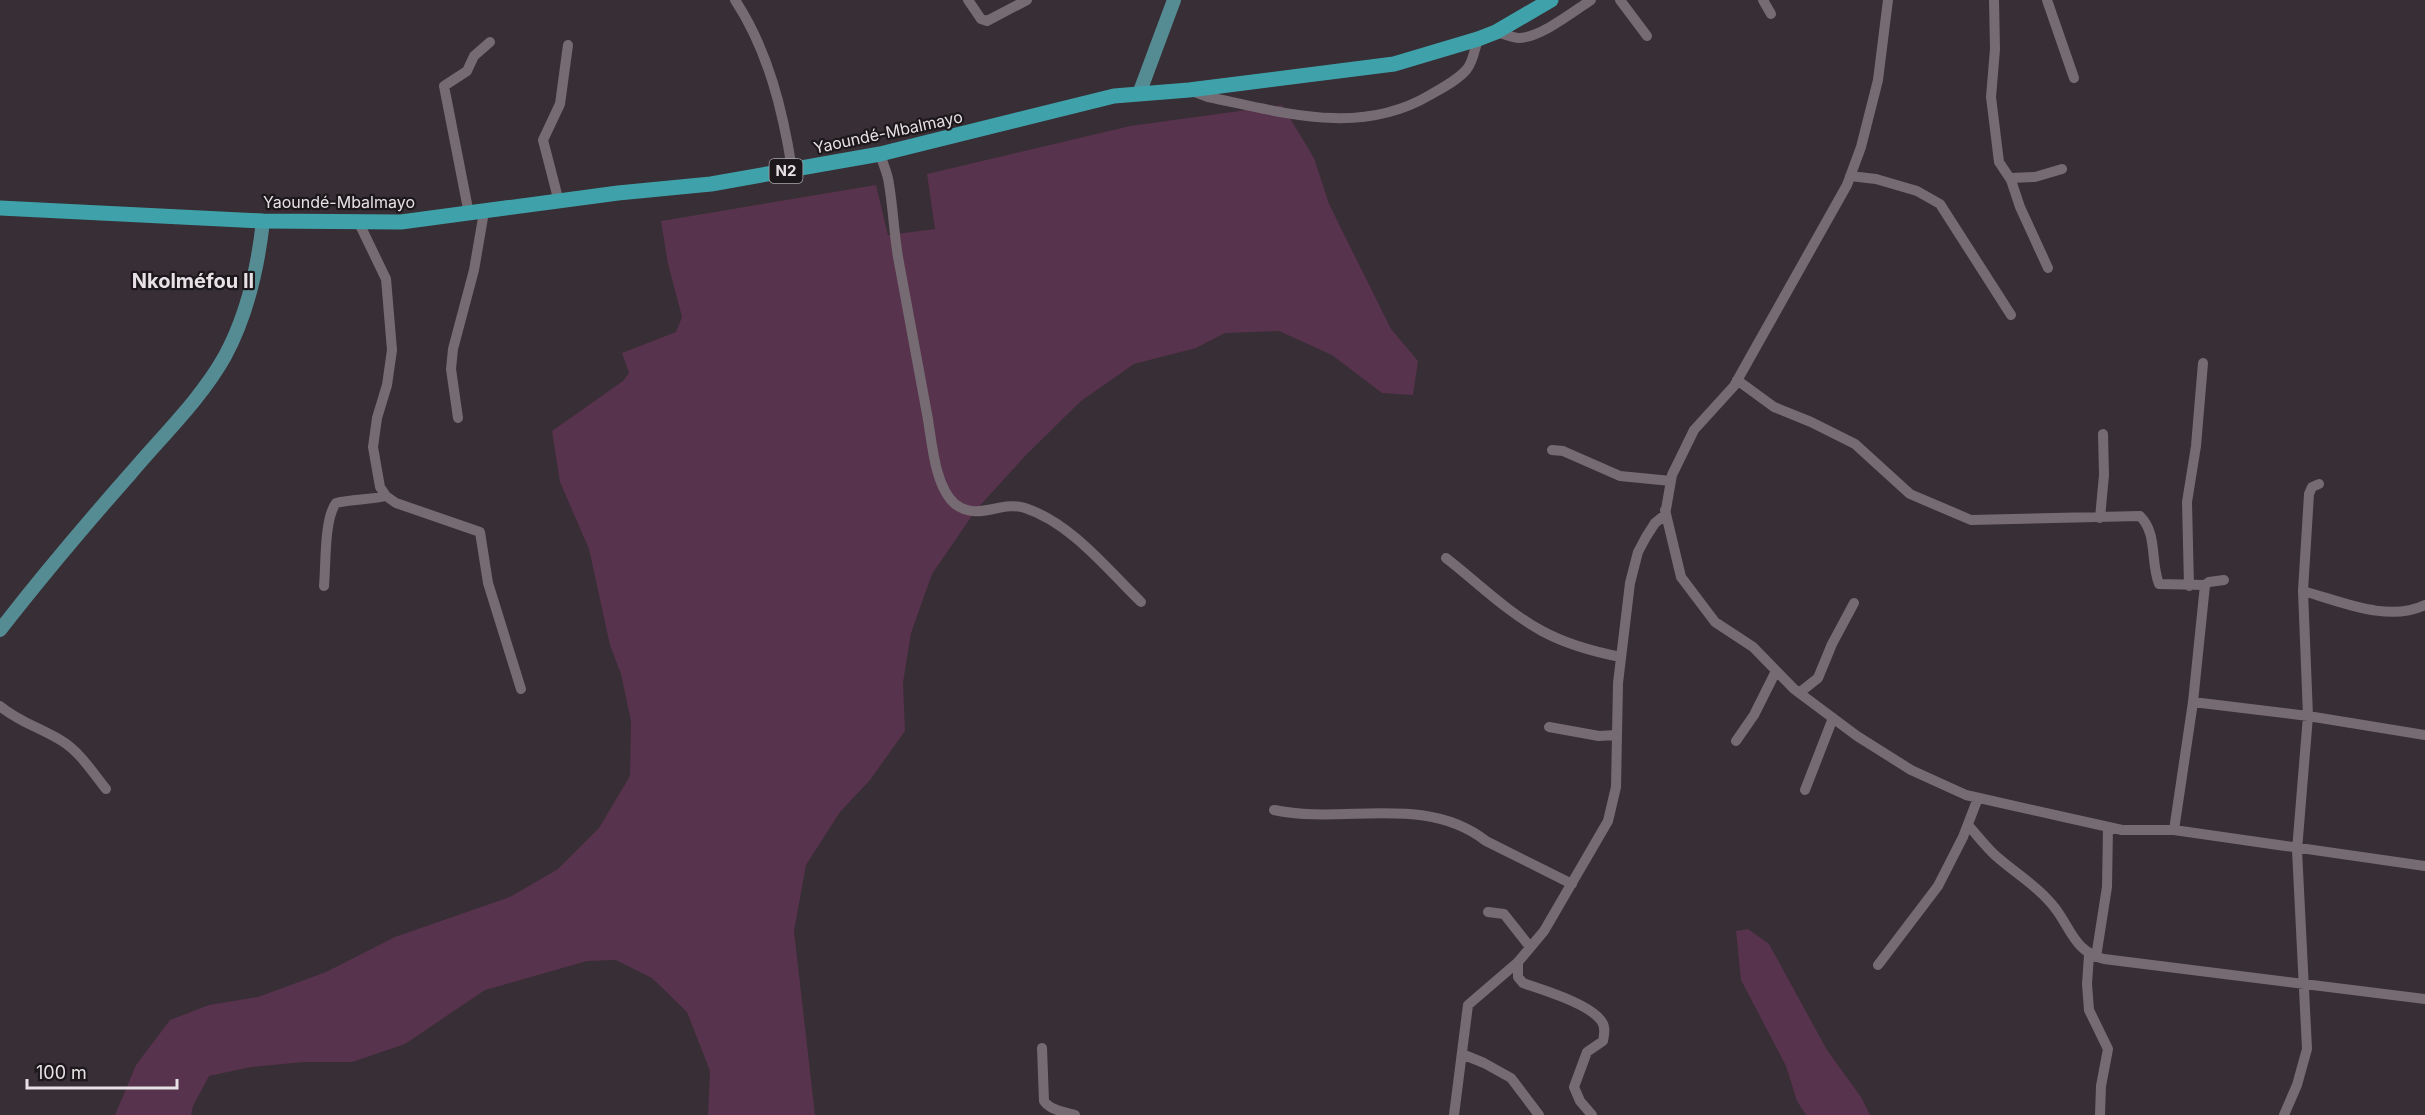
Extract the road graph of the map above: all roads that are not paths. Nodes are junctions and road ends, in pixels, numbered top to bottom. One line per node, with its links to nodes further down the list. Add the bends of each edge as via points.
1 (735, 0): 23 (street, via 776,89)
2 (968, 0): 3 (street, via 981,19 987,21)
3 (1027, 0)
4 (1174, 0): 20 (main road)
5 (1551, 0): 13 (highway, Yaoundé-Mbalmayo / N2)
6 (1591, 0): 13 (street, via 1524,38)
7 (1620, 0): 14 (street)
8 (1763, 0): 12 (street)
9 (1888, 0): 24 (street, via 1878,80)
10 (1994, 0): 25 (street, via 1991,97 1999,162)
11 (2047, 0): 18 (street)
12 (1771, 14)
13 (1496, 32): 15 (highway, Yaoundé-Mbalmayo / N2)
14 (1647, 36)
15 (1478, 39): 19 (highway, Yaoundé-Mbalmayo / N2, via 1394,63); 19 (street, via 1469,68 1420,101 1381,114 1340,120 1309,118)
16 (490, 42): 29 (street, via 474,56 467,71 444,86)
17 (568, 45): 26 (street, via 561,104 543,140)
18 (2074, 78)
19 (1189, 90): 20 (highway, Yaoundé-Mbalmayo / N2)
20 (1138, 94): 21 (highway, Yaoundé-Mbalmayo / N2, via 1090,101)
21 (880, 154): 23 (highway, Yaoundé-Mbalmayo / N2); 50 (street, via 889,183 898,256 943,488 966,510 982,513 998,507 1024,507 1057,521)
22 (2061, 169): 25 (street, via 2034,177)
23 (792, 170): 26 (highway, Yaoundé-Mbalmayo / N2)
24 (1850, 176): 33 (street, via 1917,191 1940,204); 35 (street)
25 (2010, 178): 32 (street)
26 (559, 202): 28 (highway, Yaoundé-Mbalmayo / N2)
27 (0, 208): 30 (highway, Yaoundé-Mbalmayo / N2)
28 (484, 212): 29 (highway, Yaoundé-Mbalmayo / N2); 36 (street, via 474,270 453,349 451,369)
29 (469, 214): 31 (highway, Yaoundé-Mbalmayo / N2)
30 (263, 221): 31 (highway, Yaoundé-Mbalmayo / N2); 53 (main road, via 255,274 243,314 225,355 203,390 85,524)
31 (359, 223): 41 (street, via 386,279 391,316 392,350 373,447 380,487)
32 (2048, 268)
33 (2010, 315)
34 (2203, 363): 48 (street, via 2187,502)
35 (1737, 380): 39 (street, via 1694,430); 43 (street, via 1774,407 1855,444 1910,494 1971,520)
36 (458, 418)
37 (2103, 434): 43 (street)
38 (1552, 450): 39 (street, via 1620,476)
39 (1671, 481): 42 (street)
40 (2319, 484): 49 (street, via 2309,494)
41 (386, 496): 47 (street, via 349,500 332,508); 56 (street, via 480,532 488,583)
42 (1665, 510): 54 (street, via 1638,552); 55 (street, via 1681,577 1715,622 1753,647)
43 (2100, 518): 48 (street, via 2140,516 2152,539 2159,584)
44 (1446, 558): 54 (street, via 1543,631)
45 (2224, 580): 46 (street)
46 (2205, 585): 48 (street); 58 (street)
47 (324, 586)
48 (2190, 586)
49 (2303, 591): 52 (street, via 2375,611 2415,610); 60 (street)
50 (1141, 602)
51 (1854, 603): 57 (street, via 1818,678)
52 (2425, 605)
53 (0, 630)
54 (1621, 657): 63 (street)
55 (1776, 671): 57 (street); 65 (street)
56 (521, 689)
57 (1799, 693): 61 (street)
58 (2193, 702): 60 (street); 72 (street)
59 (0, 706): 66 (street, via 16,719 62,741)
60 (2308, 716): 64 (street); 73 (street)
61 (1833, 718): 67 (street); 68 (street, via 1911,770)
62 (1549, 727): 63 (street, via 1599,736)
63 (1616, 735): 75 (street, via 1613,806)
64 (2425, 735)
65 (1736, 741)
66 (106, 789)
67 (1805, 790)
68 (1978, 798): 70 (street); 71 (street)
69 (1275, 810): 75 (street, via 1311,815 1412,812 1476,833 1486,842)
70 (1968, 825): 78 (street, via 2054,907 2076,940); 80 (street, via 1938,886)
71 (2108, 827): 72 (street); 78 (street, via 2107,887)
72 (2174, 830): 73 (street)
73 (2297, 850): 74 (street); 81 (street)
74 (2425, 866)
75 (1572, 884): 77 (street)
76 (1488, 912): 77 (street, via 1504,914)
77 (1530, 947): 79 (street)
78 (2093, 956): 81 (street); 89 (street, via 2087,984 2089,1010 2108,1049)
79 (1518, 962): 84 (street, via 1468,1005); 88 (street, via 1518,977 1523,982 1588,1010 1602,1022 1603,1041 1587,1052 1574,1086)
80 (1878, 965)
81 (2304, 984): 82 (street); 90 (street, via 2307,1049)
82 (2425, 999)
83 (1042, 1048): 85 (street, via 1044,1101)
84 (1462, 1054): 86 (street); 87 (street, via 1511,1078)
85 (1075, 1115)
86 (1454, 1115)
87 (1539, 1115)
88 (1592, 1115)
89 (2100, 1115)
90 (2284, 1115)

